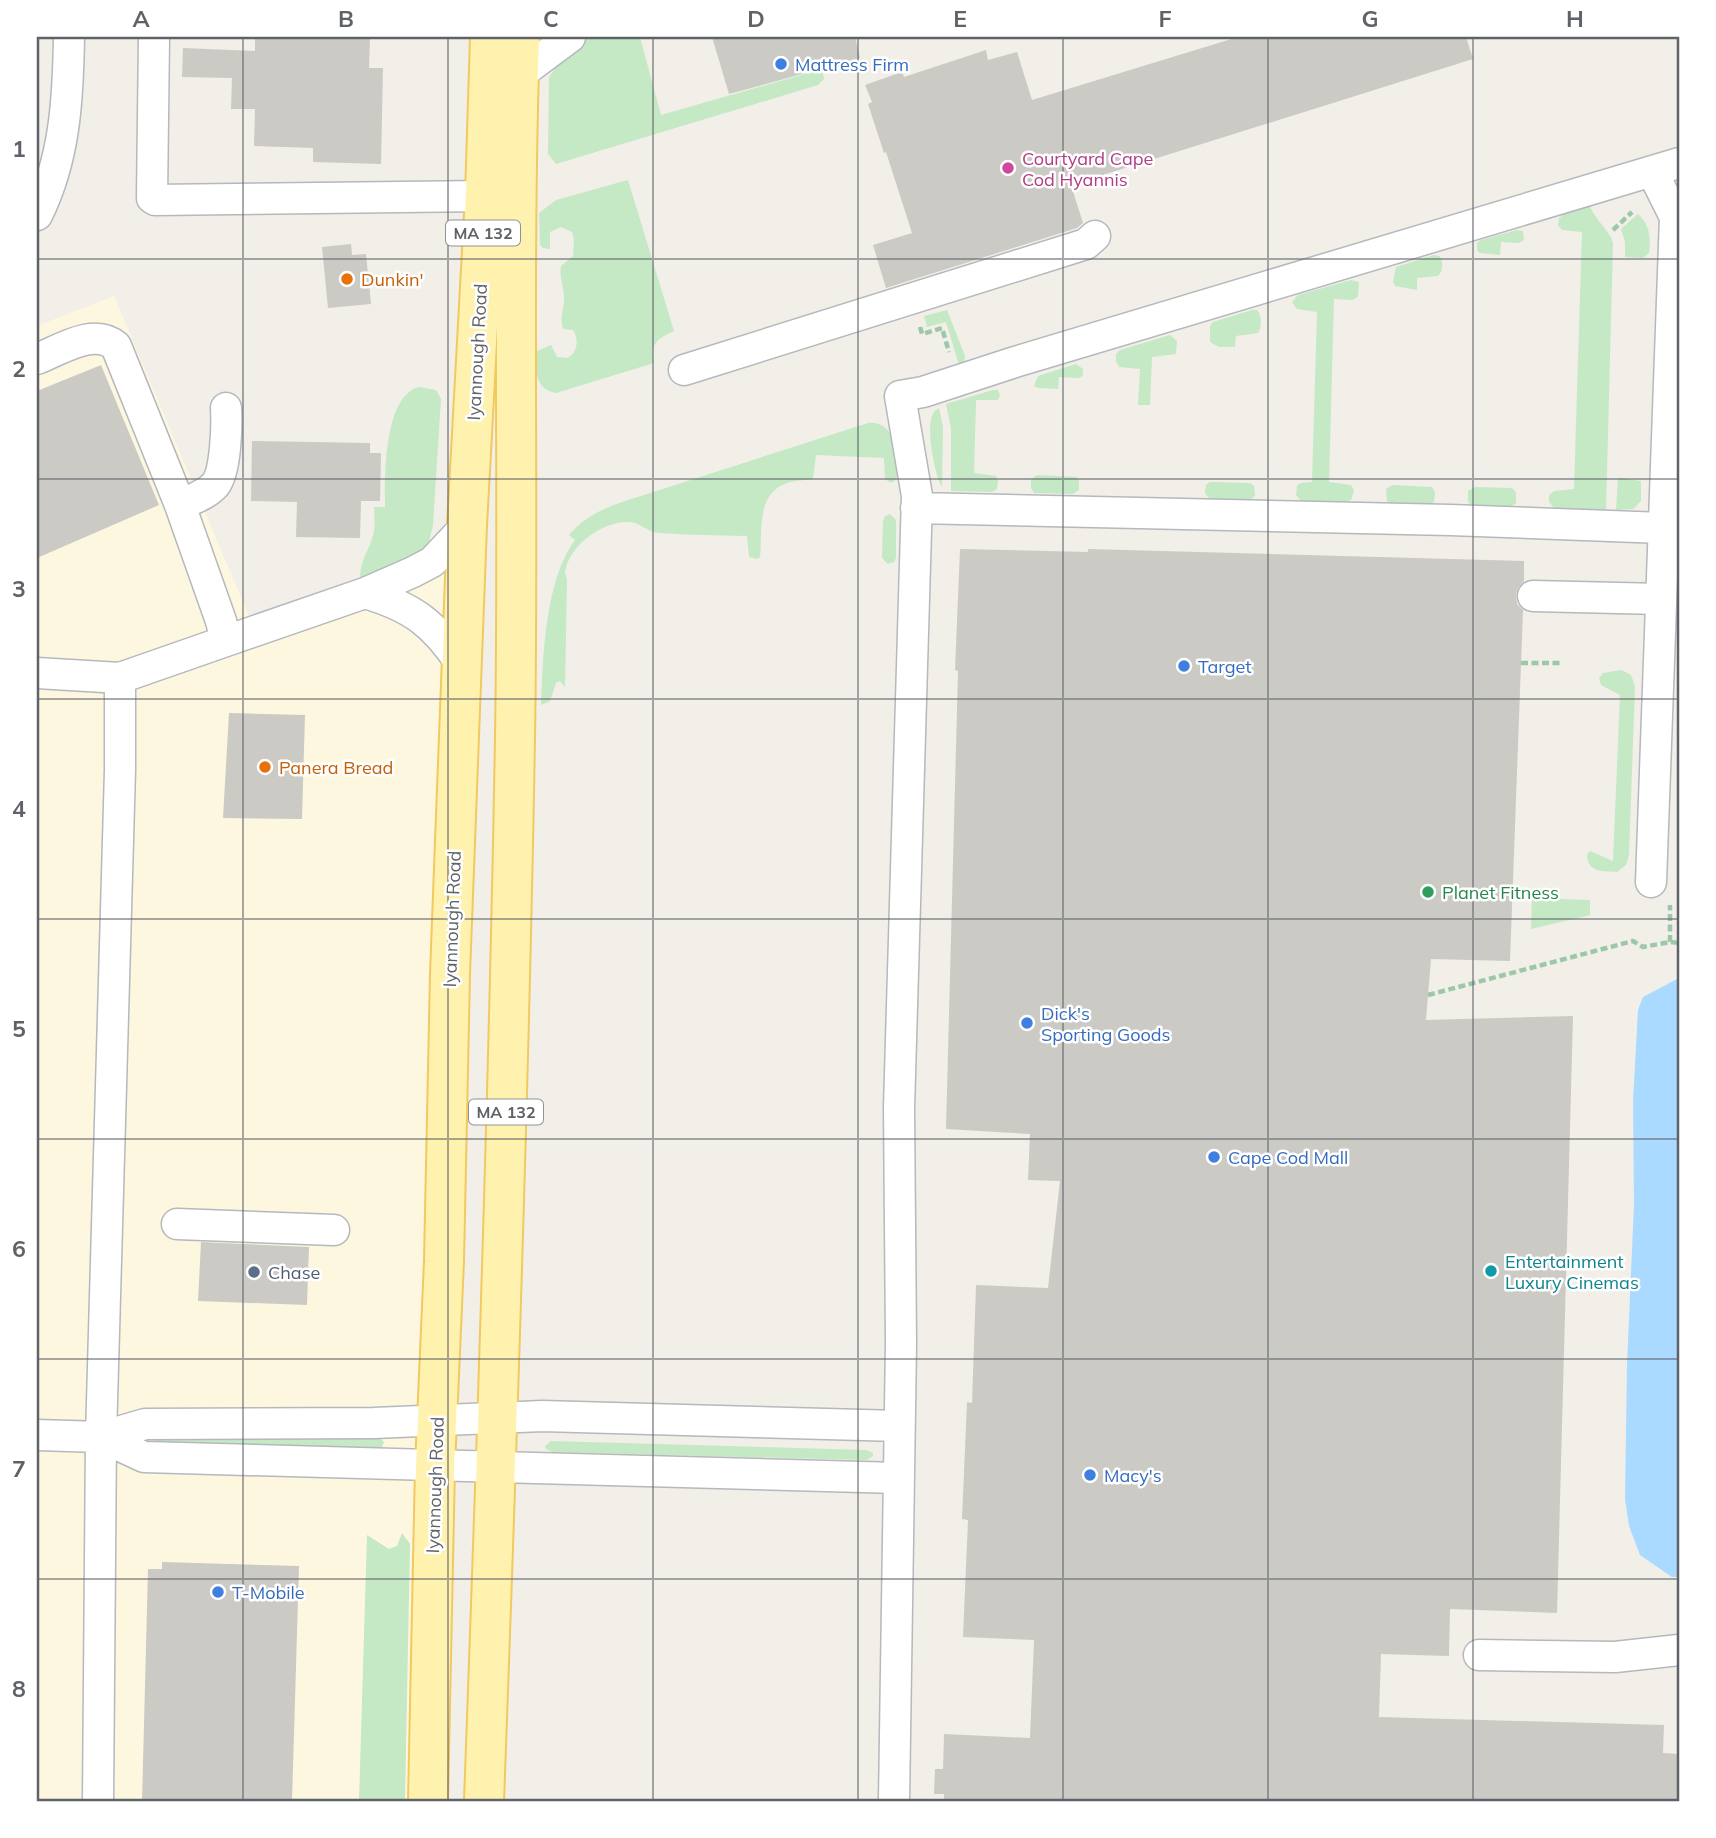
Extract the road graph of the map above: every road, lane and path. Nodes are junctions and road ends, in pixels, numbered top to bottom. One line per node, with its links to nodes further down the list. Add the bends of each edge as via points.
1 (69, 37): 10 (street, via 63,136)
2 (154, 37): 8 (street, via 152,198 156,200)
3 (490, 37): 8 (main road, Iyannough Road / MA 132)
4 (520, 37): 6 (main road, Iyannough Road / MA 132)
5 (570, 37): 6 (street)
6 (519, 75): 38 (main road, Iyannough Road / MA 132, via 516,734)
7 (1665, 167): 19 (street, via 900,396 916,482); 21 (street, via 1675,217)
8 (485, 196): 20 (main road, Iyannough Road / MA 132)
9 (1632, 212): 11 (path)
10 (37, 215)
11 (1613, 230)
12 (1095, 236): 13 (street, via 1086,244)
13 (911, 299): 15 (path, via 922,334 942,328); 16 (street)
14 (37, 359): 18 (street, via 93,337 116,346)
15 (953, 363)
16 (684, 370)
17 (226, 408): 18 (street, via 218,480)
18 (180, 505): 25 (street)
19 (916, 508): 21 (street); 39 (street, via 898,1108)
20 (467, 525): 22 (street, via 432,562); 28 (main road, Iyannough Road / MA 132)
21 (1663, 528): 24 (street)
22 (365, 593): 25 (street); 28 (street, via 420,618 441,635)
23 (1533, 596): 24 (street)
24 (1661, 599): 31 (street)
25 (226, 641): 30 (street)
26 (1521, 663): 27 (path)
27 (1563, 663)
28 (461, 664): 37 (main road, Iyannough Road / MA 132)
29 (37, 673): 30 (street)
30 (120, 678): 41 (street)
31 (1661, 888): 32 (path)
32 (1670, 942): 33 (path); 34 (path, via 1643,947 1633,941)
33 (1679, 943)
34 (1428, 995)
35 (177, 1224): 36 (street)
36 (334, 1230)
37 (437, 1419): 38 (street); 41 (street, via 145,1424); 42 (main road, Iyannough Road / MA 132)
38 (498, 1419): 39 (street, via 555,1416); 43 (main road, Iyannough Road / MA 132)
39 (899, 1426): 44 (street)
40 (37, 1435): 41 (street)
41 (101, 1437): 42 (street, via 144,1457); 47 (street)
42 (435, 1466): 43 (street); 48 (main road, Iyannough Road / MA 132)
43 (497, 1468): 44 (street); 49 (main road, Iyannough Road / MA 132)
44 (898, 1478): 50 (street)
45 (1679, 1650): 46 (street, via 1615,1657)
46 (1479, 1656)
47 (98, 1801)
48 (428, 1801)
49 (484, 1801)
50 (894, 1801)

